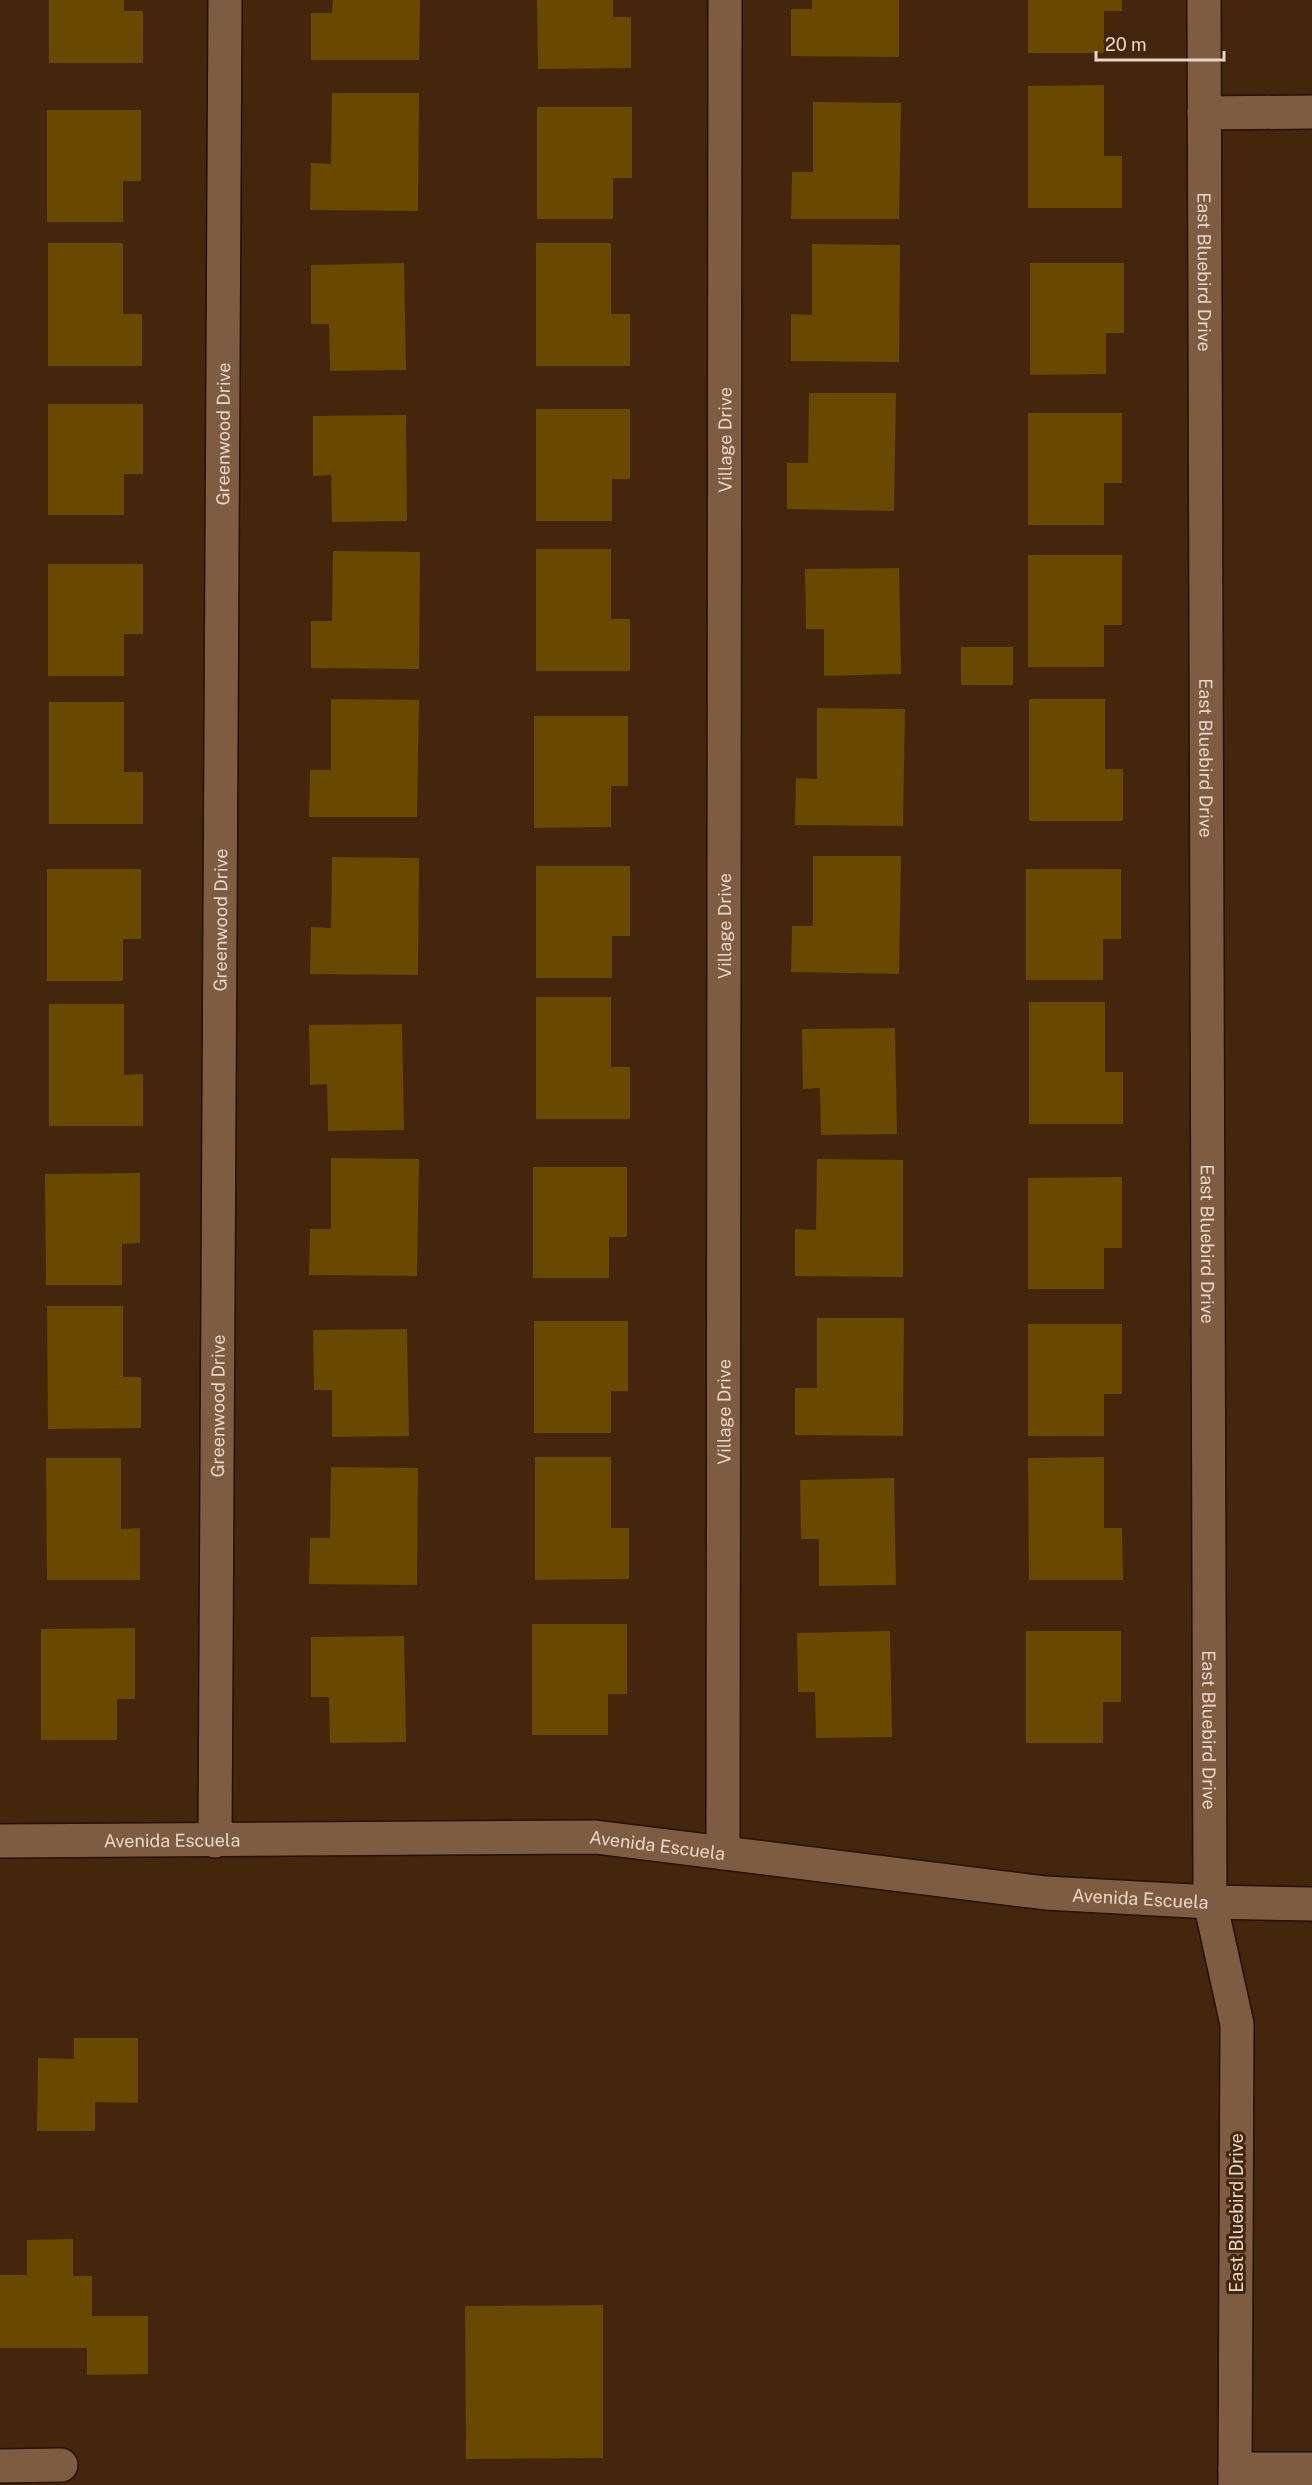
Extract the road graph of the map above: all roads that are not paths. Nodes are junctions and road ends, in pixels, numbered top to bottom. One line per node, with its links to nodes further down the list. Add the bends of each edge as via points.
1 (225, 0): 7 (street, Greenwood Drive)
2 (725, 0): 8 (street, Village Drive)
3 (1204, 0): 5 (street, East Bluebird Drive)
4 (1312, 112): 5 (street)
5 (1204, 113): 9 (street, East Bluebird Drive)
6 (0, 1841): 7 (street, Avenida Escuela)
7 (214, 1841): 8 (street, Avenida Escuela, via 595,1837)
8 (723, 1853): 9 (street, Avenida Escuela, via 1046,1893)
9 (1210, 1902): 10 (street, Avenida Escuela); 14 (street, East Bluebird Drive, via 1237,2024)
10 (1312, 1904)
11 (61, 2465): 12 (street)
12 (0, 2466)
13 (1312, 2469): 14 (street)
14 (1235, 2477)

